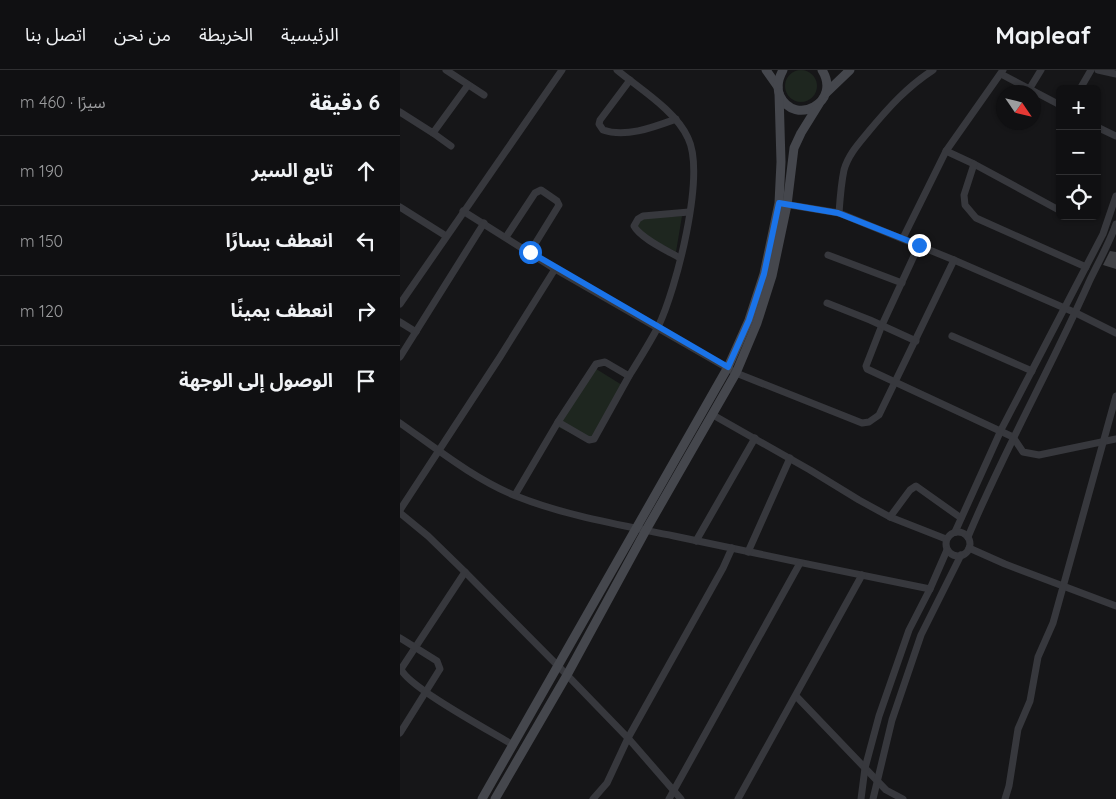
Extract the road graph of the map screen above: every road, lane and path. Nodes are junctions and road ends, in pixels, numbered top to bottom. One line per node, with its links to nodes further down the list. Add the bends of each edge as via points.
1 (446, 70): 15 (street)
2 (562, 70): 37 (street)
3 (617, 70): 14 (street)
4 (766, 70): 19 (street)
5 (783, 70): 19 (street)
6 (822, 70): 20 (street, via 828,85)
7 (850, 70): 20 (street)
8 (933, 70): 39 (street, via 903,92 856,147 844,170)
9 (1041, 70): 17 (street)
10 (1091, 70): 18 (street)
11 (1098, 70): 13 (street)
12 (1002, 72): 16 (street); 31 (street)
13 (1116, 74)
14 (630, 80): 26 (street); 26 (street, via 600,120 603,130 617,133 642,130)
15 (468, 85): 22 (street); 28 (street)
16 (1025, 85)
17 (1032, 85)
18 (1082, 85)
19 (778, 90): 24 (street, via 787,104 800,110); 34 (street)
20 (826, 94): 24 (street)
21 (1041, 94): 23 (street)
22 (484, 95)
23 (1056, 103)
24 (819, 104): 34 (street, via 794,148)
25 (400, 112): 28 (street)
26 (676, 119): 38 (street, via 692,148 694,170)
27 (1101, 129): 29 (street)
28 (433, 133): 30 (street)
29 (1116, 136)
30 (451, 146)
31 (946, 152): 32 (street); 44 (street)
32 (974, 164): 36 (street); 50 (street, via 964,195 965,205 976,218)
33 (1116, 196): 50 (street, via 1103,234)
34 (783, 204): 39 (street); 65 (street, via 749,320); 67 (street, via 772,276)
35 (400, 207): 42 (street)
36 (1056, 208)
37 (464, 210): 40 (street); 42 (street)
38 (689, 212): 48 (street); 48 (street, via 643,216 634,226)
39 (838, 213): 44 (street)
40 (484, 223): 43 (street); 60 (street)
41 (1116, 224): 56 (street)
42 (446, 236): 54 (street)
43 (506, 237): 46 (street); 46 (street, via 535,193 541,190 559,205)
44 (903, 238): 45 (street)
45 (919, 245): 49 (street); 52 (street)
46 (530, 252): 51 (street)
47 (828, 255): 52 (street)
48 (680, 258): 59 (street)
49 (954, 260): 55 (street); 63 (street)
50 (1086, 267): 55 (street)
51 (555, 268): 59 (street); 79 (street)
52 (902, 283): 58 (street)
53 (827, 303): 58 (street)
54 (400, 304)
55 (1064, 309): 56 (street); 66 (street)
56 (1076, 313): 61 (street); 75 (street)
57 (400, 322): 60 (street)
58 (882, 325): 63 (street); 69 (street, via 866,368)
59 (658, 327): 65 (street); 68 (street)
60 (416, 332): 64 (street)
61 (1116, 333)
62 (952, 336): 66 (street)
63 (916, 340): 69 (street)
64 (400, 357)
65 (728, 367): 67 (street); 85 (street)
66 (1032, 370): 74 (street)
67 (736, 373): 69 (street, via 862,422 869,422 879,415); 71 (street)
68 (629, 376): 72 (street, via 605,362 596,364); 72 (street, via 594,439 589,440)
69 (895, 382): 74 (street)
70 (1116, 396): 78 (street)
71 (713, 416): 76 (street); 86 (street)
72 (558, 422): 81 (street)
73 (400, 423): 79 (street)
74 (1001, 431): 75 (street); 84 (street)
75 (1013, 437): 78 (street, via 1023,452 1039,455); 88 (street)
76 (755, 438): 80 (street); 90 (street)
77 (1116, 439): 78 (street)
78 (1105, 442): 99 (street)
79 (440, 451): 81 (street, via 490,484); 82 (street)
80 (790, 458): 83 (street); 94 (street)
81 (515, 495): 85 (street, via 546,507)
82 (400, 512): 97 (street)
83 (890, 517): 84 (street, via 916,486); 89 (street)
84 (961, 518): 87 (street)
85 (636, 528): 86 (street); 104 (street)
86 (646, 530): 90 (street); 105 (street)
87 (955, 532): 88 (street, via 962,532); 89 (street)
88 (968, 537): 92 (street)
89 (946, 539): 93 (street)
90 (696, 541): 91 (street)
91 (732, 548): 94 (street); 109 (street)
92 (969, 548): 95 (street); 99 (street)
93 (948, 550): 95 (street); 100 (street)
94 (748, 552): 96 (street)
95 (960, 556): 112 (street, via 921,635 892,720)
96 (800, 563): 98 (street); 113 (street)
97 (464, 572): 103 (street); 104 (street)
98 (862, 575): 100 (street); 107 (street)
99 (1064, 586): 101 (street); 123 (street, via 1053,624 1038,657 1030,701 1018,730)
100 (930, 589): 111 (street, via 909,630)
101 (1116, 606)
102 (400, 638): 103 (street)
103 (415, 648): 106 (street, via 437,661 440,669); 106 (street, via 400,669)
104 (558, 667): 105 (street); 110 (street)
105 (567, 675): 109 (street); 114 (street)
106 (427, 693): 108 (street); 110 (street)
107 (796, 696): 111 (street); 119 (street)
108 (400, 734)
109 (628, 738): 113 (street); 116 (street, via 607,783)
110 (513, 745): 115 (street)
111 (865, 768): 112 (street); 120 (street)
112 (876, 781): 121 (street); 122 (street)
113 (673, 790): 117 (street); 118 (street)
114 (498, 798)
115 (482, 799)
116 (593, 799)
117 (669, 799)
118 (681, 799)
119 (738, 799)
120 (860, 799)
121 (874, 799)
122 (903, 799)
123 (1005, 799)

